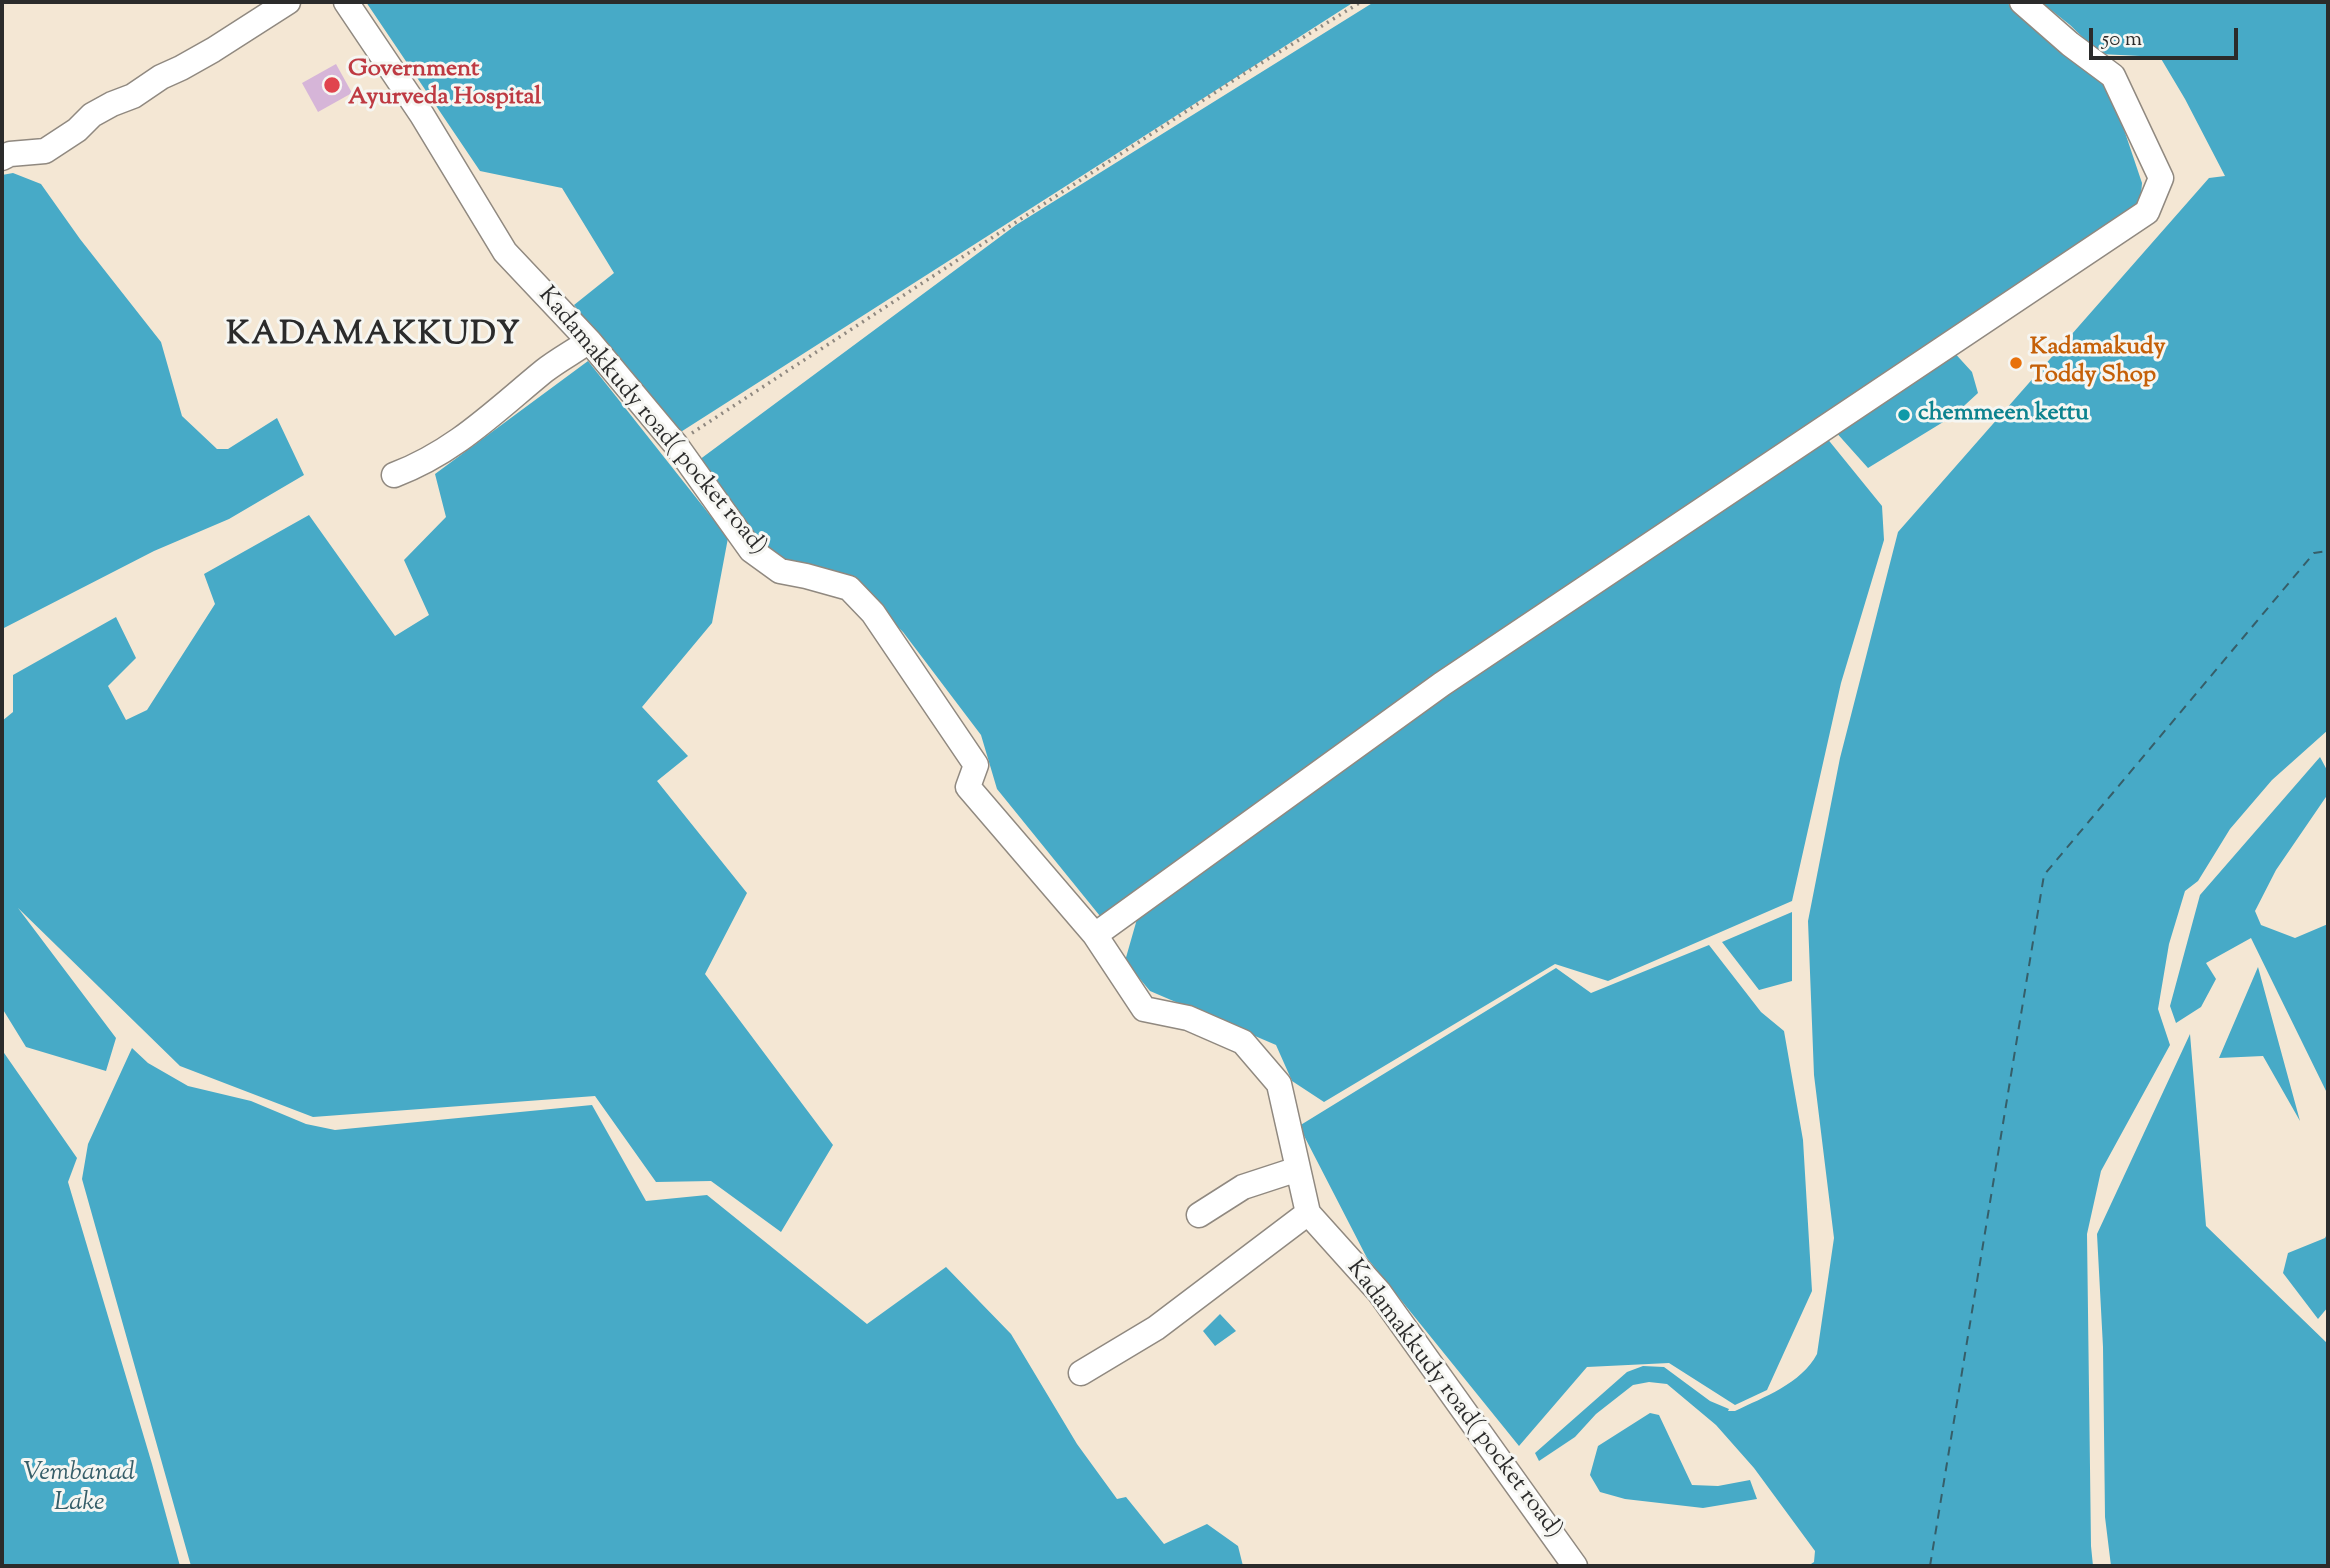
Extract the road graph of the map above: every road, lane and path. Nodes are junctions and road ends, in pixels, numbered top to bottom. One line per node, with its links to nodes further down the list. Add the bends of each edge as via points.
1 (288, 2): 5 (street, via 213,50 92,115 45,151)
2 (346, 2): 6 (street, Kadamakkudy road( pocket road), via 505,252)
3 (1361, 2): 7 (path)
4 (2022, 2): 9 (street, via 2113,76 2161,178 2147,212 1442,684)
5 (2, 158)
6 (589, 341): 7 (street, Kadamakkudy road( pocket road)); 8 (street, via 544,371 460,441 423,464)
7 (676, 445): 9 (street, Kadamakkudy road( pocket road), via 751,550 780,571 849,588 873,613 976,765 968,787)
8 (394, 475)
9 (1095, 935): 10 (street, Kadamakkudy road( pocket road), via 1144,1009 1188,1018 1243,1042 1279,1084)
10 (1298, 1169): 11 (street, via 1243,1187); 12 (street, Kadamakkudy road( pocket road))
11 (1199, 1215)
12 (1313, 1219): 13 (street); 14 (street, via 1156,1328); 15 (street, Kadamakkudy road( pocket road), via 1379,1292)
13 (1156, 1342)
14 (1081, 1373)
15 (1575, 1566)

